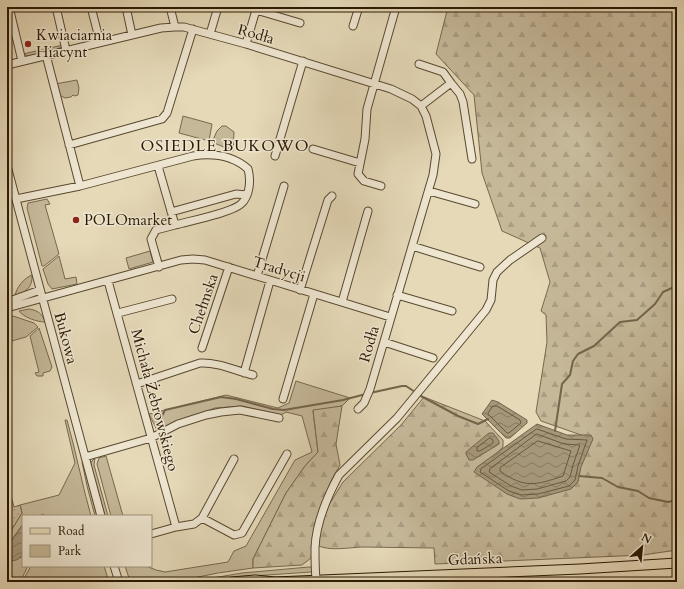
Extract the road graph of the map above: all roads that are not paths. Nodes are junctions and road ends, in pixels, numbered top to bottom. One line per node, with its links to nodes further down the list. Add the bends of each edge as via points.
1 (9, 7): 19 (street)
2 (56, 7): 17 (street)
3 (91, 7): 15 (street)
4 (126, 7): 14 (street)
5 (170, 7): 11 (street)
6 (218, 7): 13 (street)
7 (359, 7): 10 (street)
8 (396, 7): 23 (street)
9 (300, 23): 16 (street, via 256,10)
10 (353, 26)
11 (175, 27): 12 (street, Rodła); 14 (street, Rodła)
12 (193, 30): 13 (street, Rodła); 26 (street, via 167,113 162,119)
13 (210, 34): 16 (street, Rodła)
14 (132, 35): 15 (street, Rodła)
15 (100, 42): 17 (street, Rodła)
16 (246, 44): 20 (street, Rodła)
17 (66, 50): 18 (street, Rodła)
18 (46, 55): 19 (street, Rodła); 26 (street)
19 (22, 61): 22 (street, Rodła)
20 (302, 61): 23 (street, Rodła); 28 (street)
21 (419, 64): 24 (street, via 443,72)
22 (7, 65)
23 (374, 83): 25 (street, Rodła, via 404,94); 30 (street, via 366,109 365,139)
24 (450, 83): 25 (street); 29 (street, via 460,94 463,102)
25 (421, 106): 36 (street, Rodła, via 436,154)
26 (69, 145): 33 (street)
27 (312, 149): 30 (street)
28 (275, 156)
29 (472, 159)
30 (360, 163): 35 (street, via 360,178)
31 (7, 166): 39 (street, Bukowa)
32 (158, 166): 33 (street); 37 (street, via 205,154 235,159 248,169 250,182); 42 (street)
33 (80, 186): 39 (street)
34 (284, 186): 49 (street)
35 (381, 186)
36 (430, 191): 40 (street); 45 (street, Rodła)
37 (247, 194): 42 (street, via 236,194); 43 (street, via 235,208)
38 (332, 196): 53 (street, via 328,200)
39 (16, 199): 52 (street, Bukowa)
40 (475, 204)
41 (368, 211): 59 (street)
42 (171, 212): 43 (street)
43 (175, 225): 47 (street, via 156,230 151,239)
44 (542, 238): 83 (street, via 497,272 493,280 491,300 486,310 397,418 339,475 319,524 315,548)
45 (412, 246): 48 (street); 55 (street, Rodła)
46 (232, 266): 47 (street, Tradycji, via 194,259); 49 (street, Tradycji); 65 (street, Chełmska)
47 (159, 267): 50 (street, Tradycji)
48 (480, 267)
49 (257, 276): 51 (street, Tradycji)
50 (108, 281): 56 (street, Tradycji); 62 (street, Michała Żebrowskiego)
51 (270, 281): 53 (street, Tradycji); 67 (street)
52 (40, 290): 56 (street, Bukowa); 58 (street)
53 (300, 290): 54 (street, Tradycji)
54 (314, 294): 59 (street, Tradycji); 70 (street)
55 (397, 295): 61 (street); 63 (street, Rodła)
56 (42, 299): 60 (street, Tradycji); 75 (street, Bukowa)
57 (172, 299): 62 (street)
58 (7, 302)
59 (342, 302): 63 (street, Tradycji)
60 (7, 308)
61 (452, 311)
62 (118, 313): 69 (street, Michała Żebrowskiego)
63 (390, 317): 64 (street, Rodła)
64 (384, 342): 66 (street); 71 (street, Rodła, via 370,389 364,403)
65 (202, 348)
66 (433, 358)
67 (244, 373): 68 (street); 69 (street, via 208,363)
68 (253, 376)
69 (137, 384): 73 (street, Michała Żebrowskiego)
70 (283, 400)
71 (358, 409)
72 (278, 418): 73 (street, via 240,410 221,412 178,424)
73 (151, 438): 75 (street); 79 (street, Michała Żebrowskiego)
74 (287, 454): 78 (street, via 242,533 234,536)
75 (85, 458): 77 (street, Bukowa)
76 (234, 459): 78 (street)
77 (101, 515)
78 (202, 518): 79 (street, via 194,524)
79 (176, 527): 80 (street)
80 (152, 534)
81 (677, 563): 83 (main road, Gdańska)
82 (114, 567): 84 (street)
83 (316, 580): 86 (main road, Gdańska)
84 (119, 582)
85 (232, 582): 86 (main road, Gdańska)
86 (274, 582)

